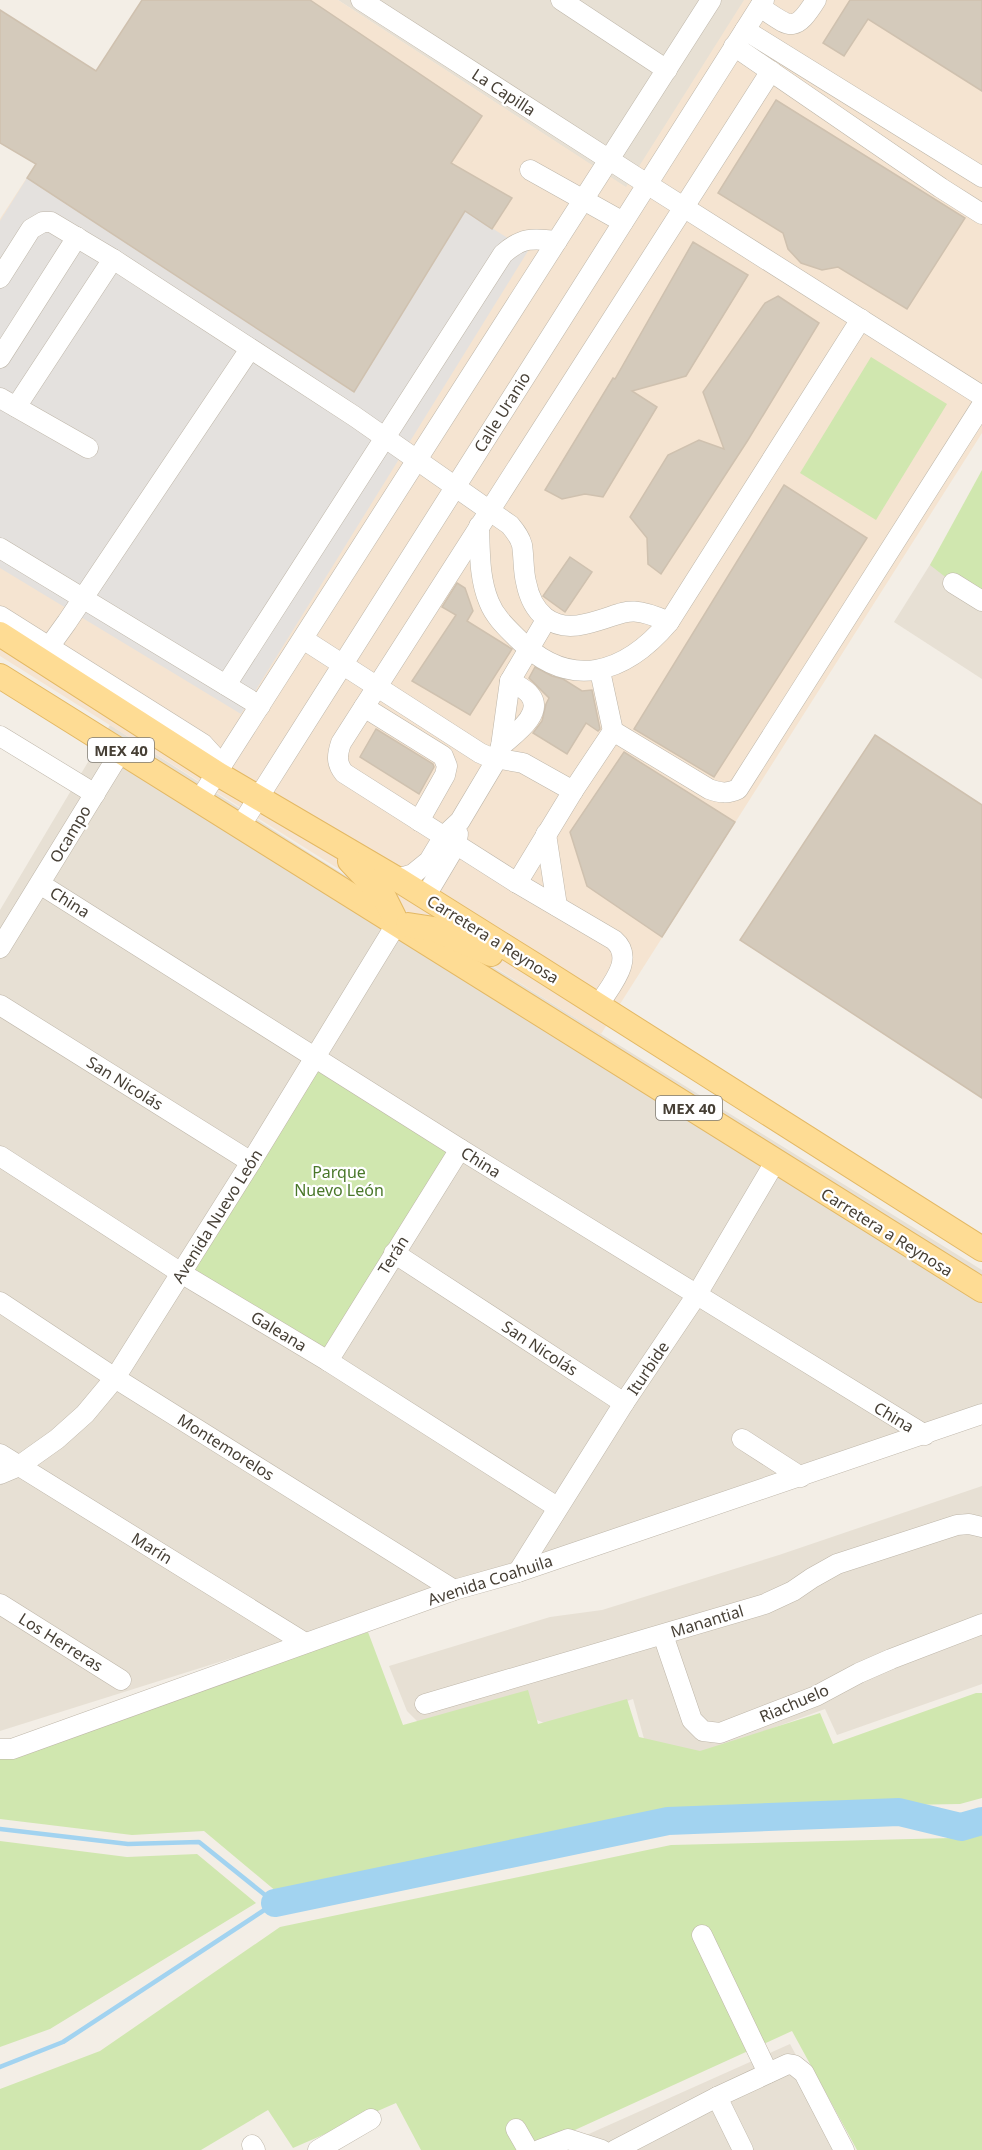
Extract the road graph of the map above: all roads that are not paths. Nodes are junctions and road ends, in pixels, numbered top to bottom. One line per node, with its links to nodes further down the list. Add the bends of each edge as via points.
1 (361, 0): 10 (street, La Capilla)
2 (561, 0): 6 (street)
3 (711, 0): 8 (street)
4 (816, 0): 5 (street, via 805,18 792,25 785,24)
5 (762, 3): 7 (street, Calle Uranio)
6 (582, 5): 8 (street)
7 (740, 38): 9 (street); 12 (street); 13 (street, Calle Uranio)
8 (667, 70): 10 (street)
9 (771, 71): 15 (street); 16 (street)
10 (609, 160): 13 (street, La Capilla); 14 (street)
11 (530, 170): 14 (street)
12 (982, 177)
13 (647, 184): 15 (street, La Capilla); 17 (street, Calle Uranio)
14 (584, 200): 17 (street); 19 (street)
15 (684, 207): 22 (street, La Capilla); 32 (street)
16 (982, 214)
17 (623, 222): 31 (street, Calle Uranio)
18 (77, 237): 20 (street); 21 (street, via 51,222 36,225); 24 (street)
19 (557, 241): 28 (street, via 525,239 503,254); 30 (street)
20 (113, 259): 23 (street); 26 (street)
21 (0, 278)
22 (861, 320): 25 (street, La Capilla); 39 (street)
23 (250, 348): 28 (street); 35 (street)
24 (0, 358)
25 (982, 396)
26 (8, 403): 29 (street)
27 (982, 405): 53 (street, via 738,789 721,793 710,789)
28 (386, 437): 30 (street); 49 (street)
29 (88, 448)
30 (417, 460): 31 (street); 41 (street)
31 (456, 486): 32 (street); 45 (street, Calle Uranio)
32 (485, 518): 38 (street, via 510,525 517,534 522,544 526,583 537,610); 42 (street, via 480,567 490,603 501,622); 50 (street)
33 (0, 548): 35 (street)
34 (953, 583): 36 (street)
35 (83, 598): 43 (street); 49 (street)
36 (982, 601)
37 (0, 616): 43 (street)
38 (546, 620): 39 (street, via 558,625 578,625 633,610); 42 (street)
39 (669, 622): 46 (street, via 639,652)
40 (0, 634): 43 (main road, Carretera a Reynosa / MEX 40)
41 (303, 639): 45 (street); 51 (street)
42 (528, 650): 46 (street, via 568,669); 48 (street)
43 (41, 651): 44 (main road, via 12,663); 57 (main road, Carretera a Reynosa / MEX 40)
44 (0, 662)
45 (343, 664): 50 (street); 60 (street, Calle Uranio)
46 (600, 670): 53 (street)
47 (0, 676): 55 (main road, Carretera a Reynosa / MEX 40)
48 (510, 681): 56 (street); 56 (street, via 530,694 533,712)
49 (226, 686): 51 (street)
50 (378, 687): 52 (street); 56 (street, via 480,753)
51 (260, 706): 57 (street)
52 (364, 707): 62 (street, via 341,743 339,766); 62 (street, via 443,756 445,775)
53 (614, 731): 58 (street)
54 (0, 736): 59 (street)
55 (122, 751): 59 (street, Ocampo); 61 (main road, Carretera a Reynosa / MEX 40)
56 (499, 752): 58 (street); 65 (street)
57 (218, 774): 60 (main road, Carretera a Reynosa / MEX 40); 61 (street)
58 (573, 791): 64 (street)
59 (95, 794): 69 (street, Ocampo)
60 (258, 797): 63 (street, Calle Uranio); 66 (main road, Carretera a Reynosa / MEX 40)
61 (200, 799): 63 (main road, Carretera a Reynosa / MEX 40)
62 (419, 821): 65 (street)
63 (242, 825): 72 (main road, Carretera a Reynosa / MEX 40)
64 (546, 834): 68 (street); 71 (street)
65 (450, 840): 67 (street, via 421,869); 68 (street); 70 (street)
66 (329, 841): 67 (main road, Carretera a Reynosa / MEX 40); 72 (main road, via 384,897)
67 (397, 879): 70 (main road, Carretera a Reynosa / MEX 40)
68 (517, 883): 71 (street)
69 (40, 884): 73 (street, Ocampo); 77 (street, China)
70 (424, 897): 74 (main road, Carretera a Reynosa / MEX 40)
71 (557, 906): 76 (street, via 614,940 623,952 622,966)
72 (397, 923): 74 (main road, via 434,928 494,956); 77 (street, Avenida Nuevo León); 81 (main road, Carretera a Reynosa / MEX 40)
73 (0, 948)
74 (536, 966): 76 (main road, Carretera a Reynosa / MEX 40)
75 (0, 1005): 80 (street, San Nicolás)
76 (598, 1006): 82 (main road, Carretera a Reynosa / MEX 40)
77 (315, 1057): 78 (street, China); 80 (street, Avenida Nuevo León)
78 (460, 1149): 83 (street, Terán); 86 (street, China)
79 (0, 1156): 84 (street, Galeana)
80 (251, 1162): 84 (street, Avenida Nuevo León)
81 (775, 1162): 85 (main road, Carretera a Reynosa / MEX 40); 86 (street, Iturbide)
82 (982, 1249)
83 (394, 1254): 88 (street, Terán); 90 (street, San Nicolás)
84 (182, 1273): 88 (street, Galeana); 89 (street, Avenida Nuevo León)
85 (982, 1290)
86 (696, 1296): 90 (street, Iturbide); 92 (street, China)
87 (0, 1302): 89 (street, Montemorelos)
88 (328, 1361): 98 (street, Galeana)
89 (115, 1378): 95 (street, Avenida Nuevo León, via 78,1420); 101 (street, Montemorelos)
90 (624, 1402): 98 (street, Iturbide)
91 (982, 1414): 92 (street, Avenida Coahuila)
92 (925, 1435): 97 (street, Avenida Coahuila)
93 (742, 1439): 97 (street)
94 (0, 1454): 95 (street, Marín)
95 (19, 1466): 96 (street, Avenida Nuevo León); 105 (street, Marín)
96 (0, 1474)
97 (801, 1477): 100 (street, Avenida Coahuila)
98 (557, 1507): 100 (street, Iturbide)
99 (982, 1527): 104 (street, Manantial, via 957,1525 837,1564 765,1604)
100 (518, 1572): 101 (street, Avenida Coahuila)
101 (453, 1590): 105 (street, Avenida Coahuila)
102 (0, 1604): 106 (street, Los Herreras)
103 (982, 1624): 104 (street, Riachuelo, via 720,1733 703,1731 692,1720)
104 (663, 1635): 107 (street, Manantial)
105 (305, 1643): 108 (street, Avenida Coahuila, via 12,1749)
106 (121, 1680)
107 (425, 1704)
108 (0, 1749)
109 (702, 1935): 110 (street)
110 (768, 2073): 111 (street); 120 (street, via 794,2064 804,2073)
111 (717, 2097): 118 (street); 119 (street)
112 (371, 2119): 114 (street)
113 (516, 2129): 115 (street)
114 (318, 2150)
115 (528, 2150)
116 (539, 2150): 117 (street, via 568,2139)
117 (602, 2150)
118 (615, 2150)
119 (743, 2150)
120 (844, 2150)

